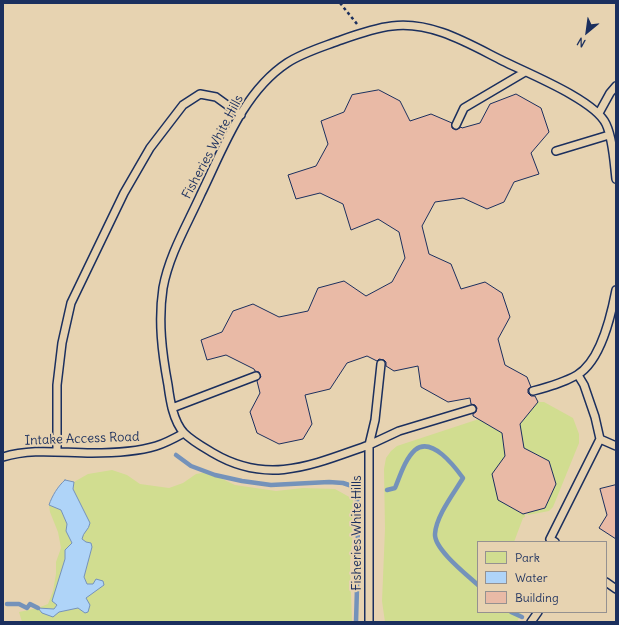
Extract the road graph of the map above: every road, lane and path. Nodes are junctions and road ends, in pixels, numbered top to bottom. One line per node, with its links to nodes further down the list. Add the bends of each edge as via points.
1 (340, 3): 2 (path)
2 (365, 33): 3 (lane, Fisheries White Hills, via 392,26 427,28 469,44); 6 (lane, Fisheries White Hills, via 288,62 257,90)
3 (525, 72): 5 (lane, Fisheries White Hills, via 555,86); 7 (lane, via 464,108)
4 (616, 86): 5 (lane)
5 (599, 113): 8 (lane, Fisheries White Hills)
6 (241, 115): 16 (lane, Fisheries White Hills, via 172,255 164,286 161,336); 22 (lane, via 216,97 200,94 183,105 150,148 124,193 71,303 62,342 57,385)
7 (456, 125)
8 (609, 135): 9 (lane); 10 (lane, Fisheries White Hills)
9 (556, 151)
10 (616, 179)
11 (616, 290): 13 (lane, via 605,335 588,365)
12 (381, 364): 20 (lane, via 375,420)
13 (578, 375): 15 (lane); 19 (lane, via 590,402)
14 (256, 376): 16 (lane)
15 (533, 391)
16 (172, 408): 18 (lane, Fisheries White Hills)
17 (472, 410): 20 (lane, Fisheries White Hills, via 399,431)
18 (184, 434): 20 (lane, Fisheries White Hills, via 222,458 264,470 301,467); 22 (lane, Intake Access Road, via 155,446 136,450 92,453)
19 (600, 439): 21 (lane); 24 (lane, via 550,539)
20 (369, 445): 28 (lane, Fisheries White Hills)
21 (616, 446)
22 (56, 451): 23 (lane, Intake Access Road, via 36,451)
23 (3, 457)
24 (553, 541)
25 (607, 583): 26 (lane)
26 (616, 589)
27 (537, 613): 29 (lane)
28 (369, 622)
29 (531, 622)

